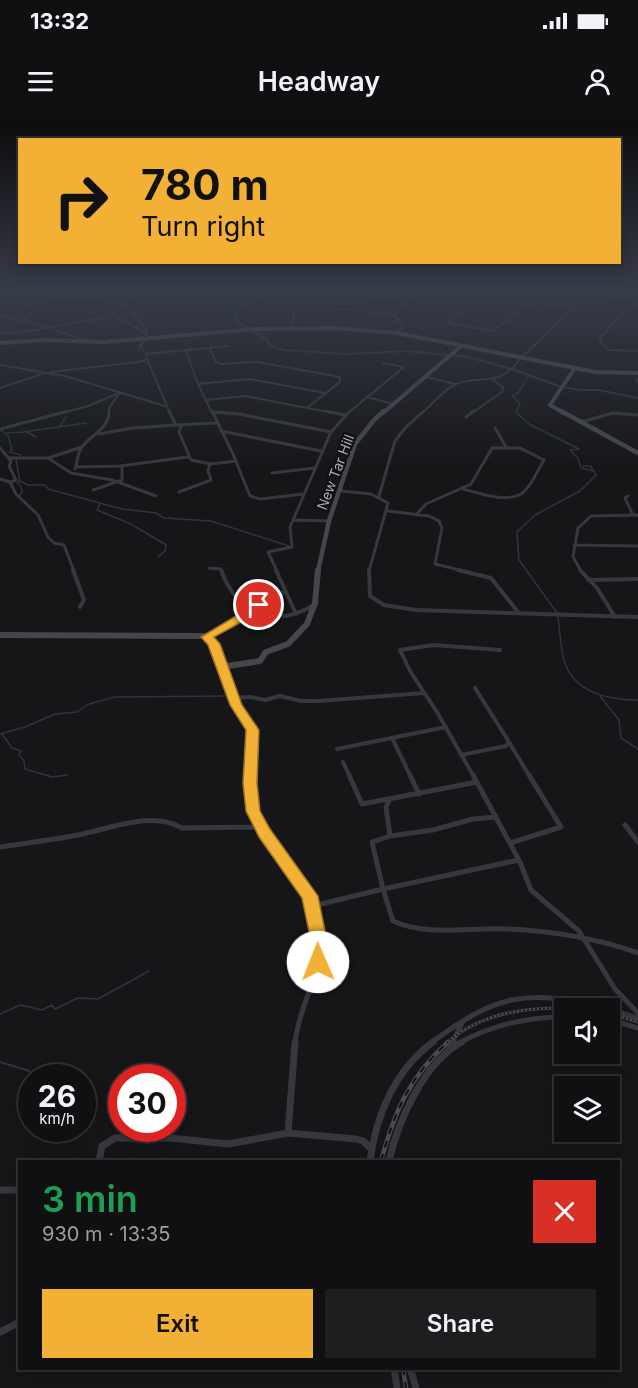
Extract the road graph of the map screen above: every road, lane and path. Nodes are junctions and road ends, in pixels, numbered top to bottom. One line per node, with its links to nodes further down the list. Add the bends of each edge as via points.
1 (143, 349): 10 (street)
2 (208, 349): 8 (street)
3 (210, 349): 25 (street, via 218,363 257,362 340,377)
4 (457, 349): 19 (street, New Tar Hill)
5 (479, 349): 11 (street)
6 (530, 349): 11 (street)
7 (607, 349): 9 (street)
8 (186, 351): 10 (street); 21 (street)
9 (638, 351)
10 (146, 354): 12 (street)
11 (522, 357): 15 (street); 20 (street, via 513,369)
12 (147, 359): 16 (street); 29 (street)
13 (383, 363): 26 (street, via 404,367)
14 (0, 365): 16 (street)
15 (575, 368): 18 (street); 35 (street, via 550,404)
16 (42, 371): 17 (street)
17 (48, 372): 23 (street); 24 (street)
18 (638, 373)
19 (427, 377): 22 (street); 28 (street, New Tar Hill)
20 (493, 380): 22 (street); 34 (street, via 503,387 502,392)
21 (198, 384): 25 (street, via 250,379); 27 (street)
22 (456, 384): 70 (street, via 397,438)
23 (0, 388)
24 (120, 392): 29 (street); 40 (street, via 88,406); 43 (street)
25 (325, 393): 30 (street)
26 (367, 398): 28 (street); 32 (street)
27 (206, 400): 30 (street, via 242,396); 31 (street)
28 (393, 404): 66 (street, New Tar Hill, via 360,436)
29 (165, 406): 37 (street)
30 (309, 407): 32 (street)
31 (212, 411): 36 (street); 42 (street)
32 (345, 415): 42 (street)
33 (638, 415): 35 (street, via 613,413)
34 (466, 417)
35 (581, 422): 48 (street)
36 (216, 423): 38 (street); 41 (street)
37 (176, 425): 38 (street); 43 (street)
38 (181, 427): 49 (street)
39 (495, 428): 45 (street)
40 (0, 429)
41 (220, 431): 47 (street); 52 (street)
42 (331, 432): 47 (street)
43 (98, 434): 44 (street)
44 (82, 447): 51 (street); 55 (street)
45 (506, 447): 64 (street, via 491,449 471,484); 64 (street, via 520,447 543,460 523,492 501,497)
46 (0, 448): 50 (street)
47 (321, 451): 56 (street)
48 (638, 453)
49 (188, 457): 53 (street); 54 (street)
50 (10, 458): 51 (street); 62 (street, via 16,478)
51 (48, 458): 58 (street)
52 (236, 461): 53 (street); 68 (street, via 253,498)
53 (210, 464): 67 (street, via 211,480)
54 (122, 466): 55 (street); 59 (street)
55 (75, 467): 58 (street)
56 (314, 468): 57 (street); 68 (street)
57 (272, 473)
58 (74, 474): 61 (street)
59 (123, 478): 61 (street); 63 (street)
60 (0, 479): 62 (street)
61 (117, 482): 63 (street); 65 (street)
62 (10, 483): 84 (street, via 22,503 31,507 43,522 44,532 53,542 64,545 84,600)
63 (124, 484): 69 (street)
64 (463, 489): 73 (street, via 426,504)
65 (93, 490)
66 (341, 491): 70 (street); 76 (street, New Tar Hill)
67 (179, 492)
68 (304, 494): 75 (street)
69 (156, 496)
70 (379, 496): 72 (street, via 388,502)
71 (628, 496): 74 (street, via 625,498)
72 (388, 511): 73 (street); 86 (street, via 369,563 371,599 402,609)
73 (416, 515): 86 (street, via 434,518 443,525 436,564 491,578)
74 (635, 515): 77 (street, via 591,516 579,527)
75 (293, 520): 76 (street); 82 (street, via 292,547 268,552)
76 (329, 521): 83 (street, New Tar Hill)
77 (574, 545): 78 (street); 81 (street, via 575,562)
78 (638, 546)
79 (209, 568): 85 (street, via 220,569 225,581)
80 (638, 579): 81 (street)
81 (588, 580): 88 (street)
82 (285, 592): 85 (street, via 262,596); 87 (street)
83 (314, 605): 87 (street); 93 (street, New Tar Hill, via 313,614 291,642 268,651 260,661)
84 (80, 607)
85 (252, 612): 87 (street, via 273,616); 91 (street)
86 (518, 612): 88 (street)
87 (296, 614)
88 (615, 617): 89 (street)
89 (638, 617)
90 (0, 635): 91 (street)
91 (207, 637): 93 (street)
92 (500, 650): 95 (street, via 446,646 410,646 400,650)
93 (221, 664): 96 (street)
94 (475, 688): 99 (street)
95 (424, 693): 96 (street, via 318,701); 97 (street)
96 (234, 698): 108 (street, via 252,730 250,796)
97 (446, 727): 98 (street); 101 (street)
98 (392, 738): 100 (street); 104 (street)
99 (509, 742): 101 (street, via 506,746); 111 (street, via 561,827)
100 (337, 749)
101 (461, 755): 103 (street)
102 (343, 762): 105 (street, via 362,804)
103 (477, 782): 104 (street); 106 (street)
104 (419, 794): 105 (street)
105 (389, 801): 109 (street, via 386,807)
106 (496, 816): 109 (street); 111 (street)
107 (625, 825): 110 (street)
108 (260, 827): 112 (street, via 182,828 168,822 131,822 79,835); 115 (street, via 302,882)
109 (390, 836): 114 (street, via 372,842)
110 (638, 842)
111 (510, 843): 113 (street)
112 (0, 847)
113 (519, 860): 114 (street); 116 (street, via 531,890)
114 (383, 889): 115 (street); 116 (street, via 393,921 416,929 506,928)
115 (313, 906): 127 (street, via 318,962 296,1030)
116 (583, 936): 117 (street); 120 (street, via 615,989)
117 (638, 952)
118 (554, 998): 123 (street, via 521,998 490,1005)
119 (620, 1012): 122 (street)
120 (638, 1013)
121 (554, 1017): 126 (street, via 497,1026)
122 (638, 1018)
123 (463, 1021): 126 (street); 128 (street, via 438,1036 403,1072 385,1106)
124 (620, 1022): 125 (street)
125 (638, 1028)
126 (449, 1050): 131 (street, via 398,1123)
127 (288, 1133): 128 (street, via 356,1139); 129 (street, via 228,1144 115,1138 102,1146)
128 (371, 1149): 130 (street)
129 (99, 1160)
130 (370, 1160)
131 (389, 1160)
132 (0, 1190): 133 (street)
133 (18, 1190)
134 (18, 1323): 135 (street)
135 (0, 1332)
136 (394, 1370): 138 (street)
137 (412, 1370): 139 (street)
138 (397, 1388)
139 (416, 1388)

